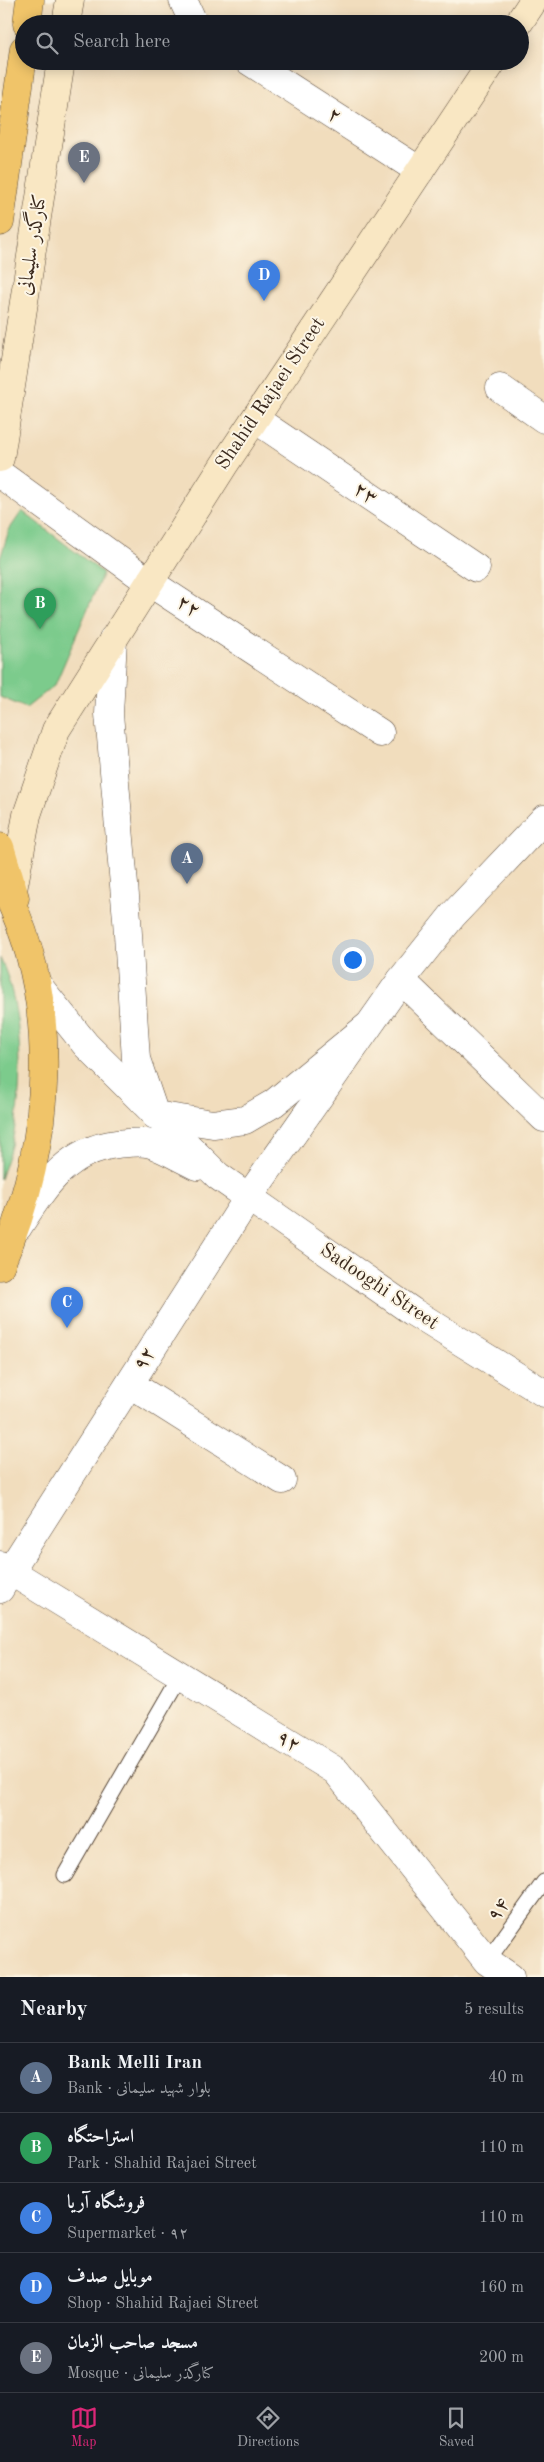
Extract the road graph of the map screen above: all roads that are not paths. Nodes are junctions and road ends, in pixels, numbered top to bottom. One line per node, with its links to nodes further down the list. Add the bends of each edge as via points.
1 (30, 0): 5 (main road)
2 (70, 0): 6 (main road)
3 (183, 0): 7 (street)
4 (534, 0): 8 (main road)
5 (28, 15)
6 (68, 15)
7 (190, 15)
8 (524, 15)
9 (21, 70): 14 (main road)
10 (59, 70): 18 (main road, کنارگذر سلیمانی)
11 (262, 70): 13 (street, ۲)
12 (487, 70): 13 (main road, Shahid Rajaei Street)
13 (420, 171): 16 (main road, Shahid Rajaei Street)
14 (0, 222)
15 (500, 388): 17 (street)
16 (255, 419): 20 (street, ۲۳); 21 (main road, Shahid Rajaei Street)
17 (544, 419)
18 (0, 458)
19 (0, 474): 21 (street, ۲۲)
20 (476, 568)
21 (149, 582): 22 (main road, Shahid Rajaei Street); 23 (street, ۲۲)
22 (113, 639): 26 (main road, Shahid Rajaei Street, via 56,730); 30 (street, via 109,714 136,1059)
23 (380, 733)
24 (544, 819): 27 (street, ۹۲, via 454,915)
25 (0, 847): 26 (main road)
26 (6, 885): 28 (main road, via 23,928)
27 (400, 980): 29 (street, ۹۲); 31 (street)
28 (37, 984): 30 (street, via 86,1045); 34 (main road, via 44,1045 41,1108 32,1172)
29 (368, 1026): 30 (street, via 274,1103 245,1120 212,1124); 33 (street, ۹۲)
30 (155, 1115): 32 (street)
31 (544, 1118)
32 (218, 1176): 33 (street, Sadooghi Street); 34 (street, via 150,1144 97,1146 71,1160 43,1188)
33 (248, 1198): 36 (street, ۹۲); 37 (street, Sadooghi Street, via 413,1312)
34 (15, 1232): 35 (main road)
35 (0, 1266)
36 (130, 1384): 38 (street); 39 (street, ۹۲)
37 (544, 1393)
38 (282, 1480)
39 (3, 1575): 40 (street, ۹۲)
40 (180, 1676): 41 (lane); 43 (street, ۹۲, via 336,1771)
41 (65, 1875)
42 (544, 1882): 43 (lane, ۹۴)
43 (487, 1961): 44 (street, ۹۲)
44 (510, 1977)

